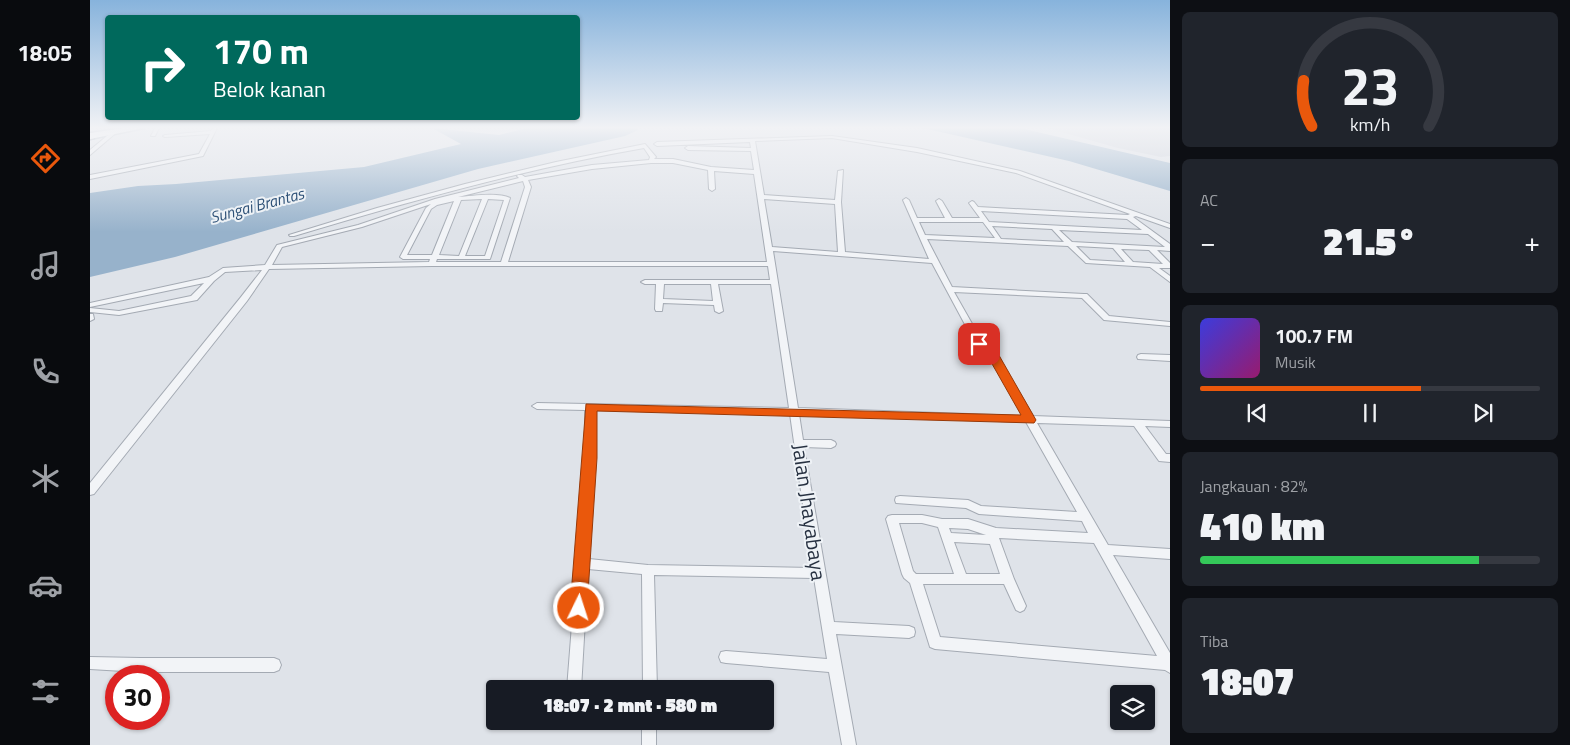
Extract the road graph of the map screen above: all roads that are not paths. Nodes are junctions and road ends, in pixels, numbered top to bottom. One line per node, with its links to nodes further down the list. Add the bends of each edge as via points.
1 (162, 163): 11 (street)
2 (566, 163): 10 (street)
3 (632, 163): 12 (street)
4 (705, 163): 7 (street)
5 (755, 163): 9 (street)
6 (976, 163): 22 (street, via 1018,172 1079,192)
7 (711, 169): 9 (street); 13 (street)
8 (841, 171): 19 (street)
9 (756, 172): 14 (street)
10 (517, 173): 12 (street); 32 (street)
11 (90, 177)
12 (524, 179): 46 (street, via 528,187); 50 (street, via 437,200 360,226 286,244 278,247)
13 (712, 189)
14 (760, 197): 19 (street); 41 (street)
15 (485, 198): 16 (street); 43 (street); 43 (street, via 508,199 489,256 485,259)
16 (458, 199): 44 (street); 44 (street, via 432,205 403,257)
17 (907, 200): 23 (street)
18 (939, 201): 24 (street)
19 (838, 202): 42 (street)
20 (1047, 213): 21 (street); 25 (street, via 974,206); 27 (street)
21 (1088, 215): 22 (street); 29 (street)
22 (1131, 216): 26 (street); 31 (street)
23 (916, 220): 24 (street); 33 (street)
24 (948, 220): 25 (street)
25 (986, 222): 27 (street); 34 (street)
26 (1170, 226)
27 (1057, 228): 28 (street); 35 (street)
28 (1069, 228): 29 (street); 36 (street)
29 (1103, 230): 30 (street)
30 (1113, 230): 31 (street); 38 (street)
31 (1148, 232): 40 (street)
32 (292, 235)
33 (923, 237): 34 (street); 45 (street)
34 (999, 240): 35 (street)
35 (1069, 243): 36 (street); 48 (street, via 1086,261)
36 (1085, 244): 37 (street)
37 (1115, 246): 38 (street); 48 (street)
38 (1128, 246): 39 (street)
39 (1151, 248): 40 (street); 49 (street, via 1169,266)
40 (1170, 248)
41 (769, 249): 42 (street); 47 (street, Jalan Jhayabaya)
42 (842, 255): 45 (street)
43 (461, 258): 44 (street)
44 (433, 261): 46 (street); 50 (street)
45 (934, 262): 57 (street)
46 (504, 264): 47 (street)
47 (771, 264): 56 (street, Jalan Jhayabaya)
48 (1131, 264): 49 (street)
49 (1152, 266): 52 (street)
50 (268, 267): 51 (street, via 223,270); 72 (street)
51 (211, 279): 58 (street); 59 (street, via 194,298 119,313)
52 (1170, 280)
53 (645, 282): 54 (street)
54 (660, 282): 55 (street); 55 (street, via 659,305 718,307)
55 (714, 282): 56 (street)
56 (774, 282): 65 (street, Jalan Jhayabaya)
57 (949, 289): 60 (street, via 1084,296 1107,318); 66 (street, via 980,345 992,353)
58 (90, 305)
59 (90, 310)
60 (1170, 324)
61 (1140, 357): 62 (street)
62 (1170, 358)
63 (536, 406): 64 (street)
64 (590, 407): 65 (street); 81 (street, via 590,458)
65 (795, 411): 66 (street); 69 (street, Jalan Jhayabaya)
66 (1030, 420): 67 (street); 74 (street)
67 (1137, 423): 68 (street); 71 (street, via 1164,458)
68 (1170, 424)
69 (800, 443): 70 (street); 83 (street, Jalan Jhayabaya)
70 (831, 444)
71 (1170, 458)
72 (90, 491)
73 (900, 500): 74 (street, via 968,504 979,510)
74 (1084, 517): 78 (street)
75 (942, 523): 76 (street); 77 (street, via 968,524); 86 (street, via 892,519 908,574)
76 (947, 536): 77 (street); 84 (street)
77 (992, 536): 78 (street); 85 (street)
78 (1096, 538): 79 (street)
79 (1103, 550): 80 (street); 93 (street)
80 (1170, 554)
81 (582, 563): 82 (street); 95 (street)
82 (648, 570): 83 (street); 96 (street)
83 (819, 572): 88 (street, Jalan Jhayabaya)
84 (961, 578): 85 (street); 86 (street)
85 (1008, 578): 87 (street)
86 (915, 579): 93 (street, via 934,643)
87 (1020, 606)
88 (828, 628): 89 (street); 94 (street, Jalan Jhayabaya)
89 (909, 632)
90 (726, 657): 94 (street)
91 (90, 663): 92 (street)
92 (274, 665)
93 (1170, 665)
94 (835, 666): 99 (street, Jalan Jhayabaya)
95 (575, 680)
96 (650, 680)
97 (650, 730): 98 (street)
98 (649, 745)
99 (849, 745)

